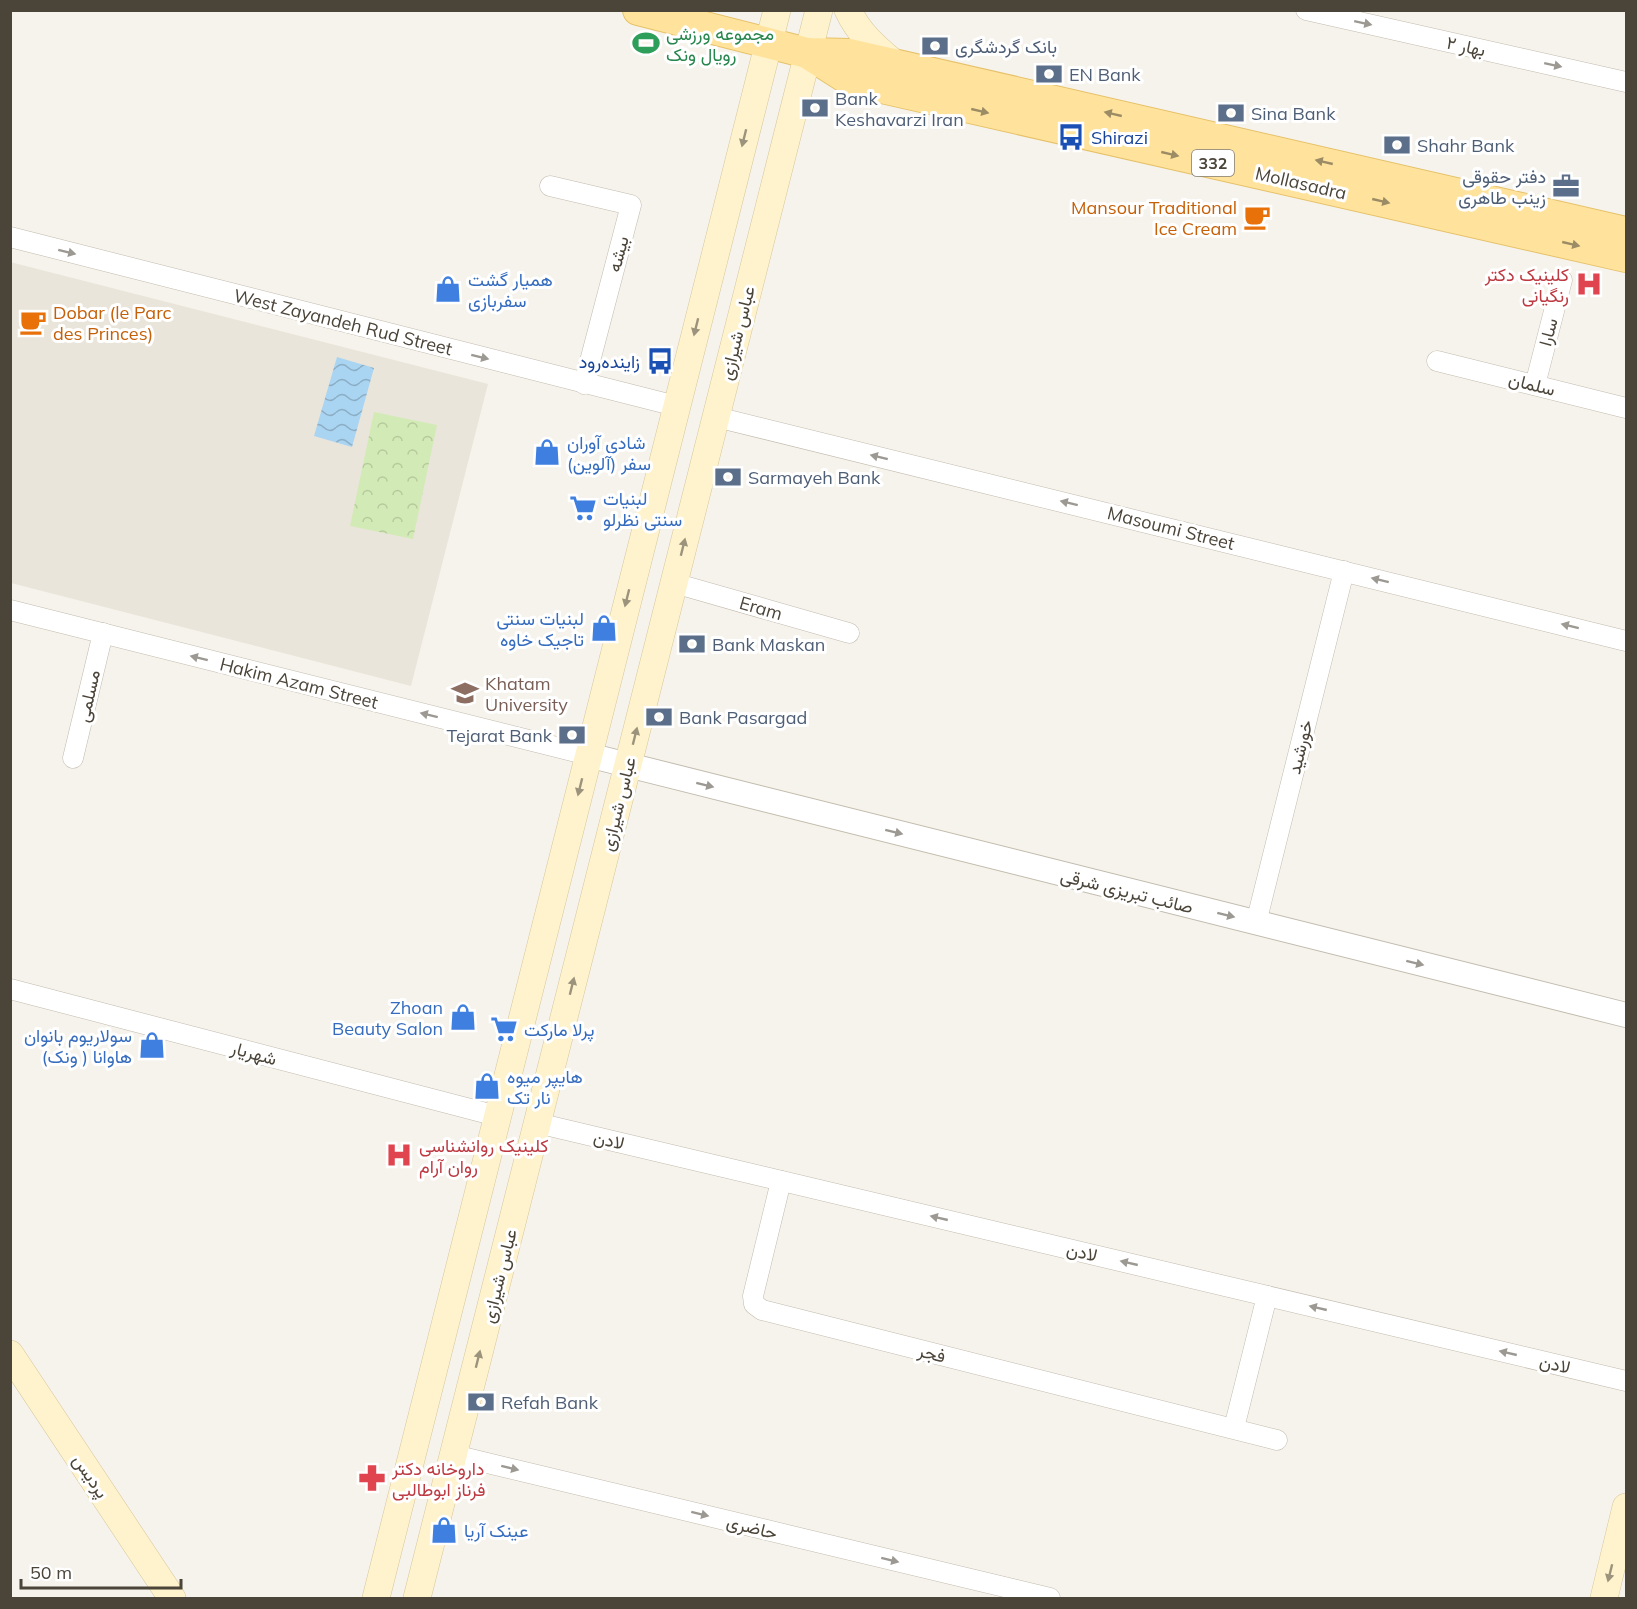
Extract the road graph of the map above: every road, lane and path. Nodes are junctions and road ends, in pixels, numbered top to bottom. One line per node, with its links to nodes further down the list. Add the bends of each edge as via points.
1 (638, 10): 8 (main road, Mollasadra / 332)
2 (777, 10): 8 (main road)
3 (796, 10): 4 (main road)
4 (808, 10)
5 (819, 10): 9 (main road, عباس شیرازی)
6 (848, 10): 10 (main road, via 865,39)
7 (1306, 10): 11 (street, بهار ۲, one-way to 11)
8 (768, 42): 9 (main road, Mollasadra / 332); 20 (main road, one-way to 20)
9 (807, 53): 10 (main road, Mollasadra / 332, via 850,54); 15 (main road, Mollasadra / 332, one-way to 15, via 851,81); 22 (main road, عباس شیرازی)
10 (895, 64): 13 (main road, Mollasadra / 332, one-way to 10)
11 (1626, 82)
12 (550, 186): 18 (street, بیشه, via 631,205)
13 (1626, 232)
14 (10, 237): 18 (street, West Zayandeh Rud Street, one-way to 18)
15 (1626, 257)
16 (1562, 280): 19 (street, سارا)
17 (1437, 361): 19 (street, سلمان)
18 (584, 384): 20 (street, West Zayandeh Rud Street)
19 (1534, 385): 21 (street, سلمان)
20 (676, 406): 29 (main road, one-way to 29)
21 (1626, 408)
22 (716, 417): 23 (street, Masoumi Street, one-way to 22); 24 (main road, عباس شیرازی, one-way to 22)
23 (1344, 571): 28 (street, Masoumi Street, one-way to 23); 32 (street, خورشید)
24 (674, 583): 27 (street, Eram); 31 (main road, عباس شیرازی, one-way to 24)
25 (10, 610): 26 (street, Hakim Azam Street)
26 (103, 633): 29 (street, Hakim Azam Street, one-way to 26); 30 (street, مسلمی)
27 (849, 633)
28 (1626, 640)
29 (588, 755): 31 (street, صائب تبریزی شرقی); 35 (main road, one-way to 35)
30 (74, 758)
31 (628, 765): 32 (street, صائب تبریزی شرقی, one-way to 32); 36 (main road, عباس شیرازی, one-way to 31)
32 (1256, 923): 34 (street, صائب تبریزی شرقی, one-way to 34)
33 (10, 989): 35 (street, شهریار)
34 (1626, 1015)
35 (497, 1116): 47 (main road)
36 (537, 1124): 37 (street, لادن); 43 (main road, عباس شیرازی, one-way to 36)
37 (781, 1181): 38 (street, لادن, one-way to 37); 41 (street, فجر, via 753,1296 754,1304 762,1310)
38 (1267, 1296): 40 (street, لادن, one-way to 38); 41 (street)
39 (10, 1354): 46 (main road, پردیس)
40 (1626, 1381)
41 (1234, 1428): 42 (street, فجر)
42 (1277, 1440)
43 (453, 1455): 45 (street, حاضری, one-way to 45); 48 (main road, عباس شیرازی)
44 (1626, 1507): 50 (main road, one-way to 50)
45 (995, 1592): 49 (street, حاضری)
46 (172, 1599)
47 (376, 1599)
48 (417, 1599)
49 (1050, 1599)
50 (1604, 1599)

